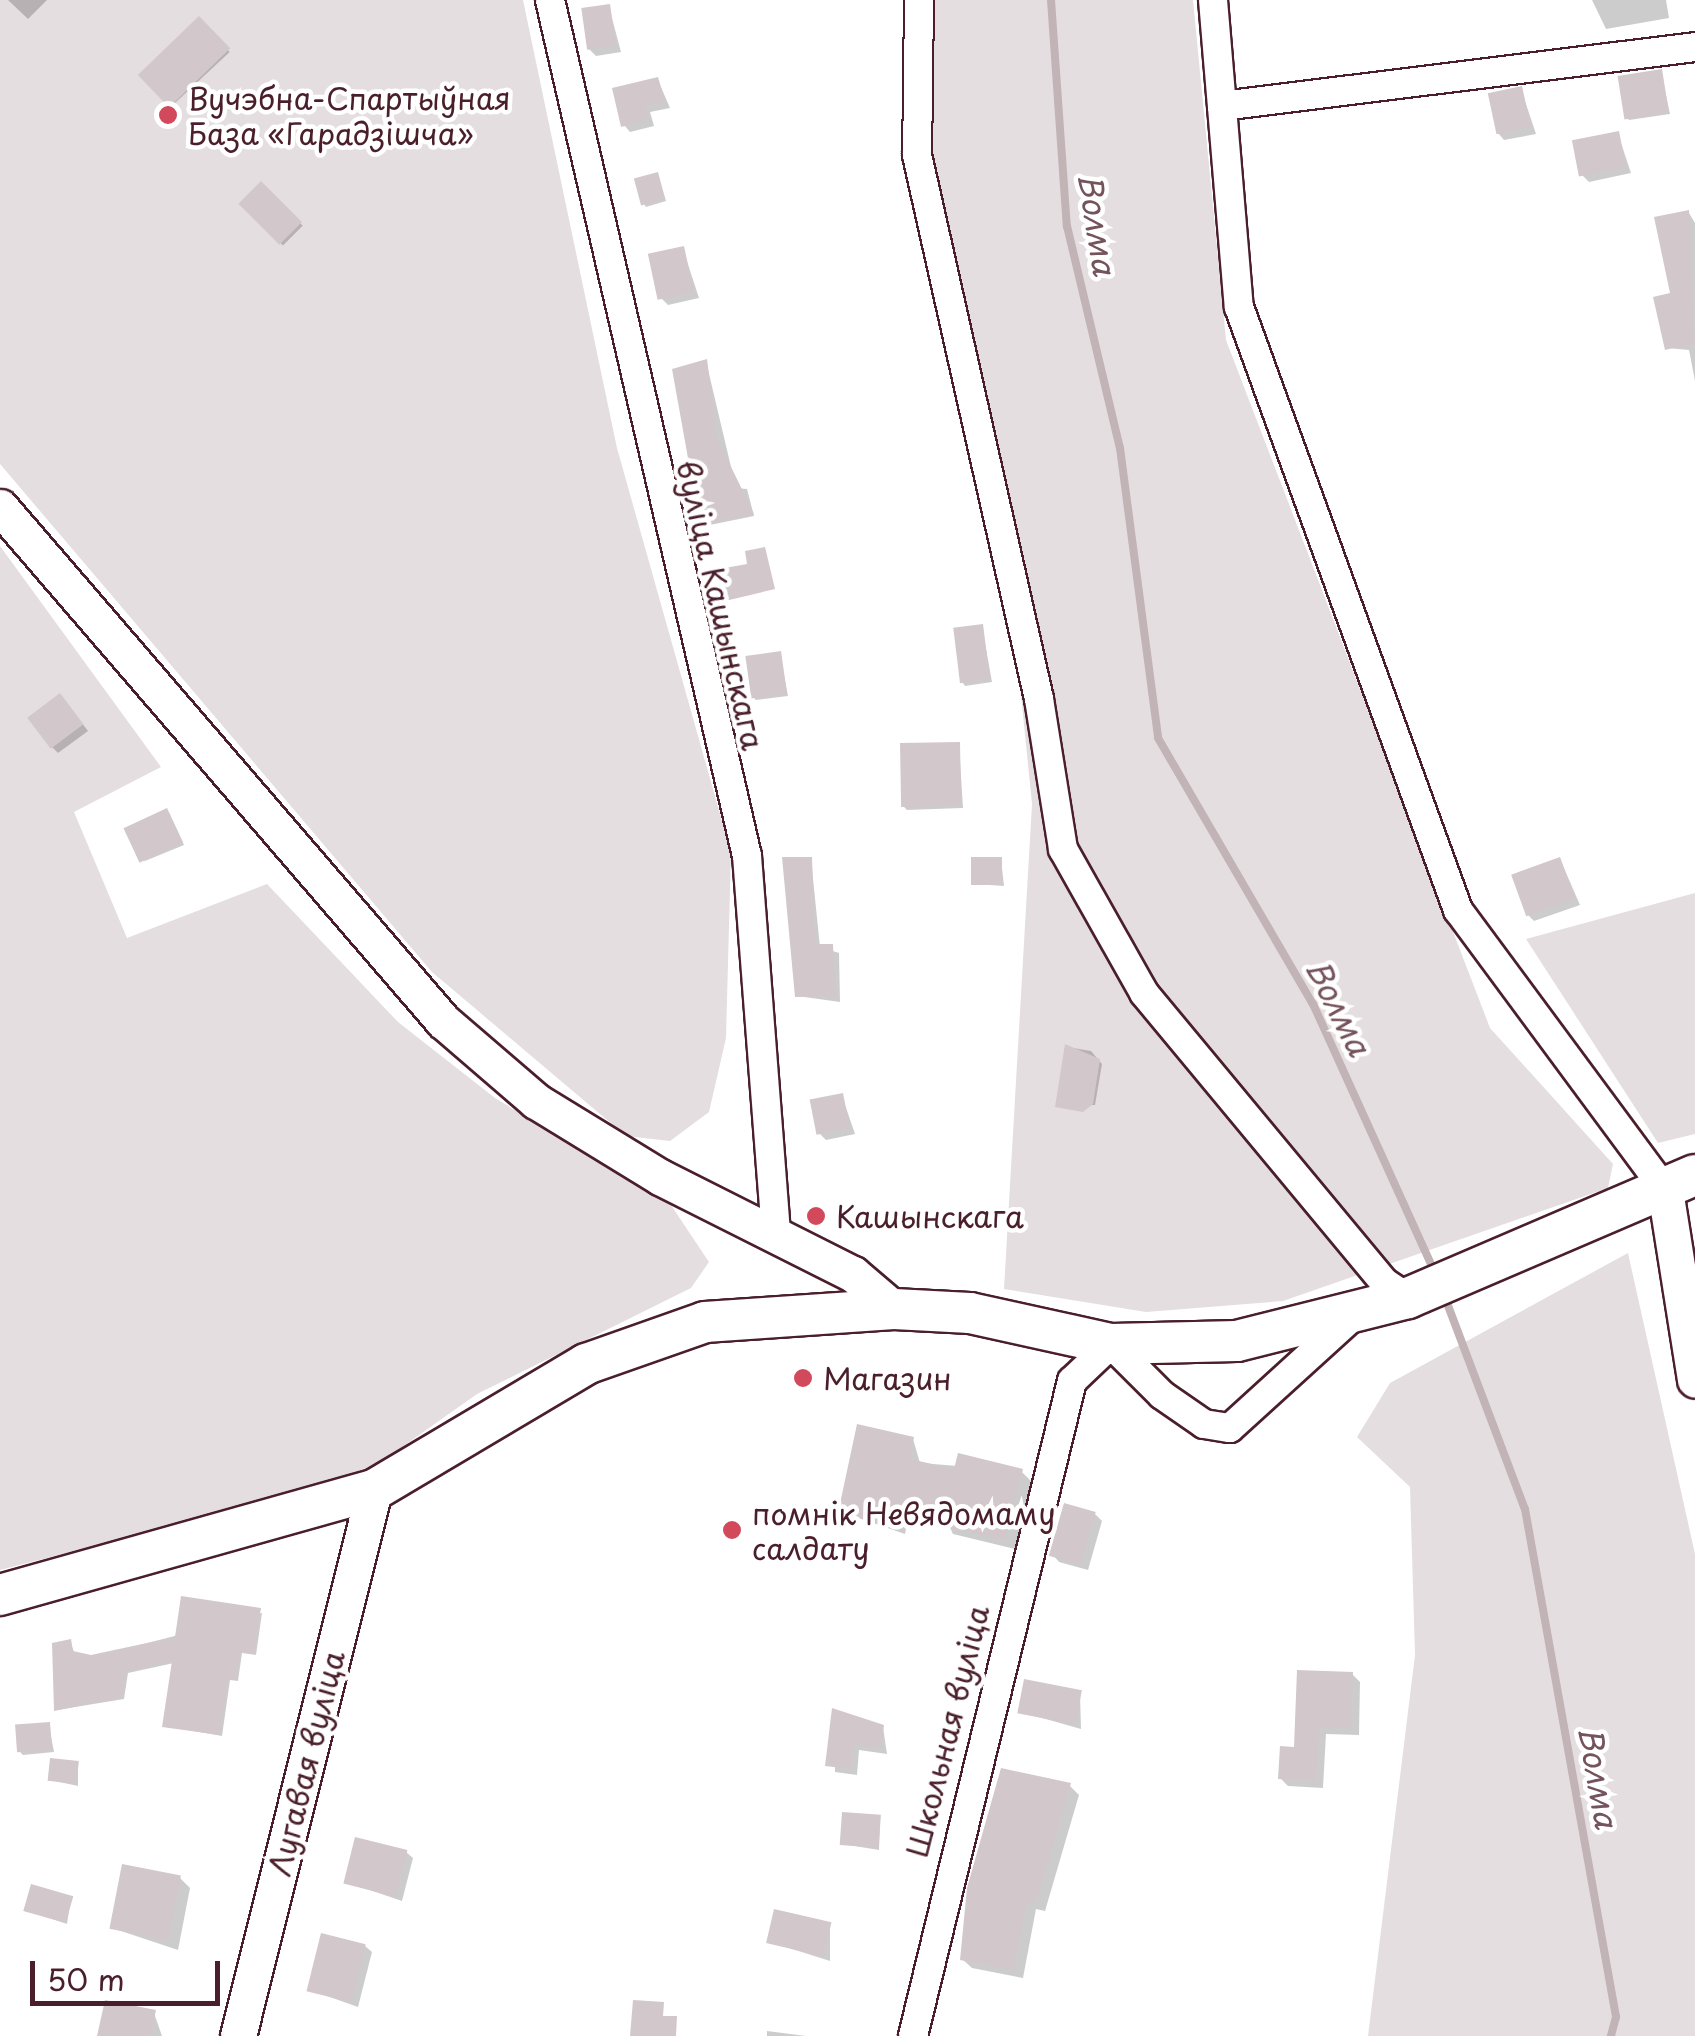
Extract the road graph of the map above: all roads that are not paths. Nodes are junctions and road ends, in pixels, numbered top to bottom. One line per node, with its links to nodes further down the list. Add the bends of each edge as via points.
1 (550, 0): 8 (street, вуліца Кашынскага, via 747,856)
2 (919, 0): 9 (street, via 917,154 1039,699 1062,849 1144,993 1384,1282)
3 (1213, 0): 5 (street)
4 (1695, 46): 5 (street)
5 (1222, 106): 7 (street, via 1240,307 1458,910)
6 (0, 507): 8 (street, via 443,1021 536,1101)
7 (1680, 1183): 9 (main road); 14 (street)
8 (776, 1234): 10 (street, via 853,1274)
9 (1408, 1298): 11 (main road)
10 (894, 1308): 12 (main road); 16 (main road, via 754,1312 646,1338)
11 (1352, 1318): 13 (main road, via 1237,1341); 13 (street, via 1230,1428 1204,1424 1176,1405)
12 (1046, 1329): 13 (main road); 15 (street)
13 (1112, 1344): 15 (street)
14 (1695, 1380)
15 (1072, 1381): 19 (street, Школьная вуліца)
16 (374, 1490): 17 (main road); 18 (street, Лугавая вуліца)
17 (0, 1595)
18 (238, 2036)
19 (913, 2036)

